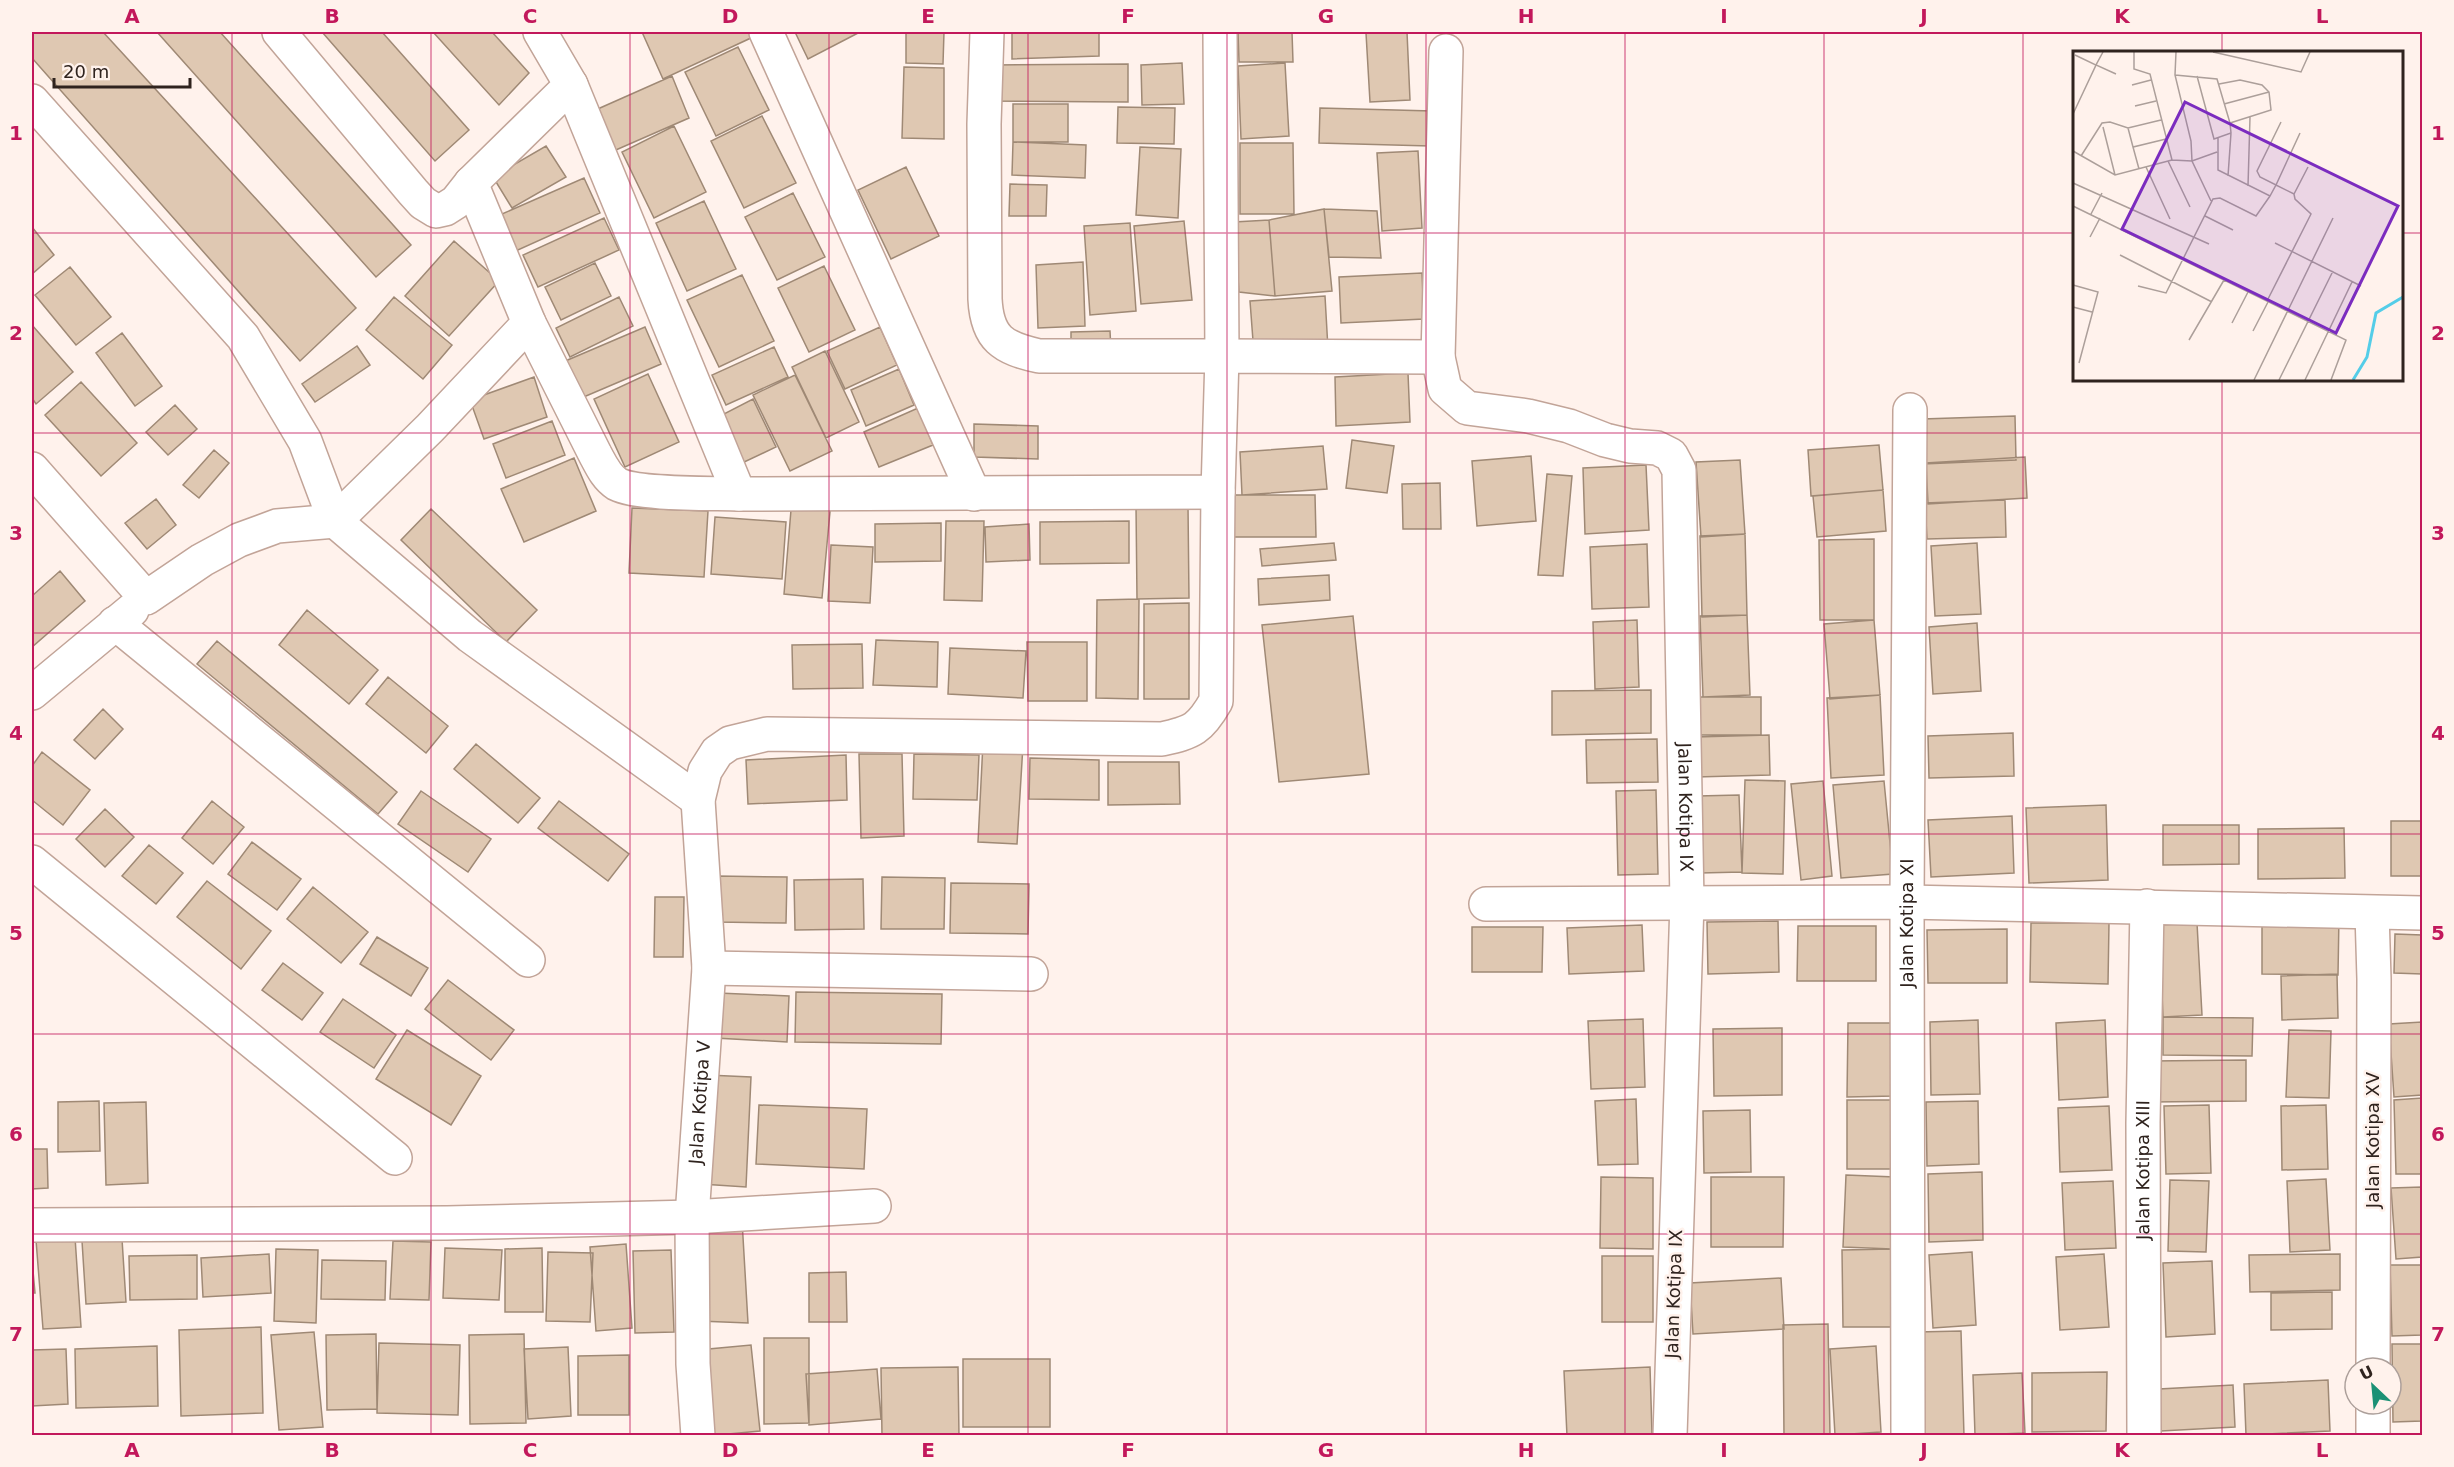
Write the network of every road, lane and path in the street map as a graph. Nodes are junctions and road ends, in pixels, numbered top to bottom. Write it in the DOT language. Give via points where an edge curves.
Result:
graph roads {
  1 [pos="279,32"];
  2 [pos="540,32"];
  3 [pos="766,32"];
  4 [pos="987,32"];
  5 [pos="1220,32"];
  6 [pos="1446,51"];
  7 [pos="571,85"];
  8 [pos="32,101"];
  9 [pos="471,183"];
  10 [pos="529,323"];
  11 [pos="1222,356"];
  12 [pos="1438,357"];
  13 [pos="1911,410"];
  14 [pos="32,469"];
  15 [pos="1218,492"];
  16 [pos="739,494"];
  17 [pos="974,494"];
  18 [pos="335,521"];
  19 [pos="146,598"];
  20 [pos="115,624"];
  21 [pos="32,693"];
  22 [pos="701,785"];
  23 [pos="32,862"];
  24 [pos="1686,902"];
  25 [pos="1907,902"];
  26 [pos="1486,904"];
  27 [pos="2147,906"];
  28 [pos="2372,913"];
  29 [pos="2422,913"];
  30 [pos="528,960"];
  31 [pos="709,968"];
  32 [pos="1031,974"];
  33 [pos="395,1158"];
  34 [pos="874,1206"];
  35 [pos="692,1217"];
  36 [pos="32,1225"];
  37 [pos="2373,1356"];
  38 [pos="2373,1416"];
  39 [pos="698,1436"];
  40 [pos="1670,1436"];
  41 [pos="1908,1436"];
  42 [pos="2144,1436"];
  43 [pos="2373,1436"];
  1 -- 9 [label="street" via="423,203 436,211 445,209"];
  2 -- 7 [label="street"];
  3 -- 17 [label="street"];
  4 -- 11 [label="street" via="986,315 993,335 1012,350 1039,356"];
  5 -- 11 [label="street"];
  6 -- 12 [label="street, Jalan Kotipa IX"];
  7 -- 9 [label="street"];
  7 -- 16 [label="street"];
  8 -- 18 [label="street" via="243,337 305,441"];
  9 -- 10 [label="street"];
  10 -- 16 [label="street" via="606,474 618,484 664,492"];
  10 -- 18 [label="street"];
  11 -- 12 [label="street"];
  11 -- 15 [label="street"];
  12 -- 24 [label="street, Jalan Kotipa IX" via="1445,388 1467,408 1528,416 1605,440 1657,448 1671,455 1679,470"];
  13 -- 25 [label="street, Jalan Kotipa XI"];
  14 -- 19 [label="street"];
  15 -- 17 [label="street"];
  15 -- 22 [label="street" via="1216,701 1204,722 1184,734 1162,740 766,734 730,743 717,752"];
  16 -- 17 [label="street"];
  18 -- 19 [label="street" via="278,526 239,540"];
  18 -- 22 [label="street" via="471,636"];
  19 -- 20 [label="street"];
  20 -- 21 [label="street"];
  20 -- 30 [label="street"];
  22 -- 31 [label="street, Jalan Kotipa V"];
  23 -- 33 [label="street"];
  24 -- 25 [label="street"];
  24 -- 26 [label="street"];
  24 -- 40 [label="street, Jalan Kotipa IX"];
  25 -- 27 [label="street"];
  25 -- 41 [label="street, Jalan Kotipa XI"];
  27 -- 28 [label="street"];
  27 -- 42 [label="street, Jalan Kotipa XIII"];
  28 -- 29 [label="street"];
  28 -- 37 [label="street, Jalan Kotipa XV"];
  31 -- 32 [label="street"];
  31 -- 35 [label="street, Jalan Kotipa V"];
  34 -- 35 [label="street"];
  35 -- 36 [label="street" via="447,1223"];
  35 -- 39 [label="street, Jalan Kotipa V" via="693,1364"];
  38 -- 43 [label="street"];
}
